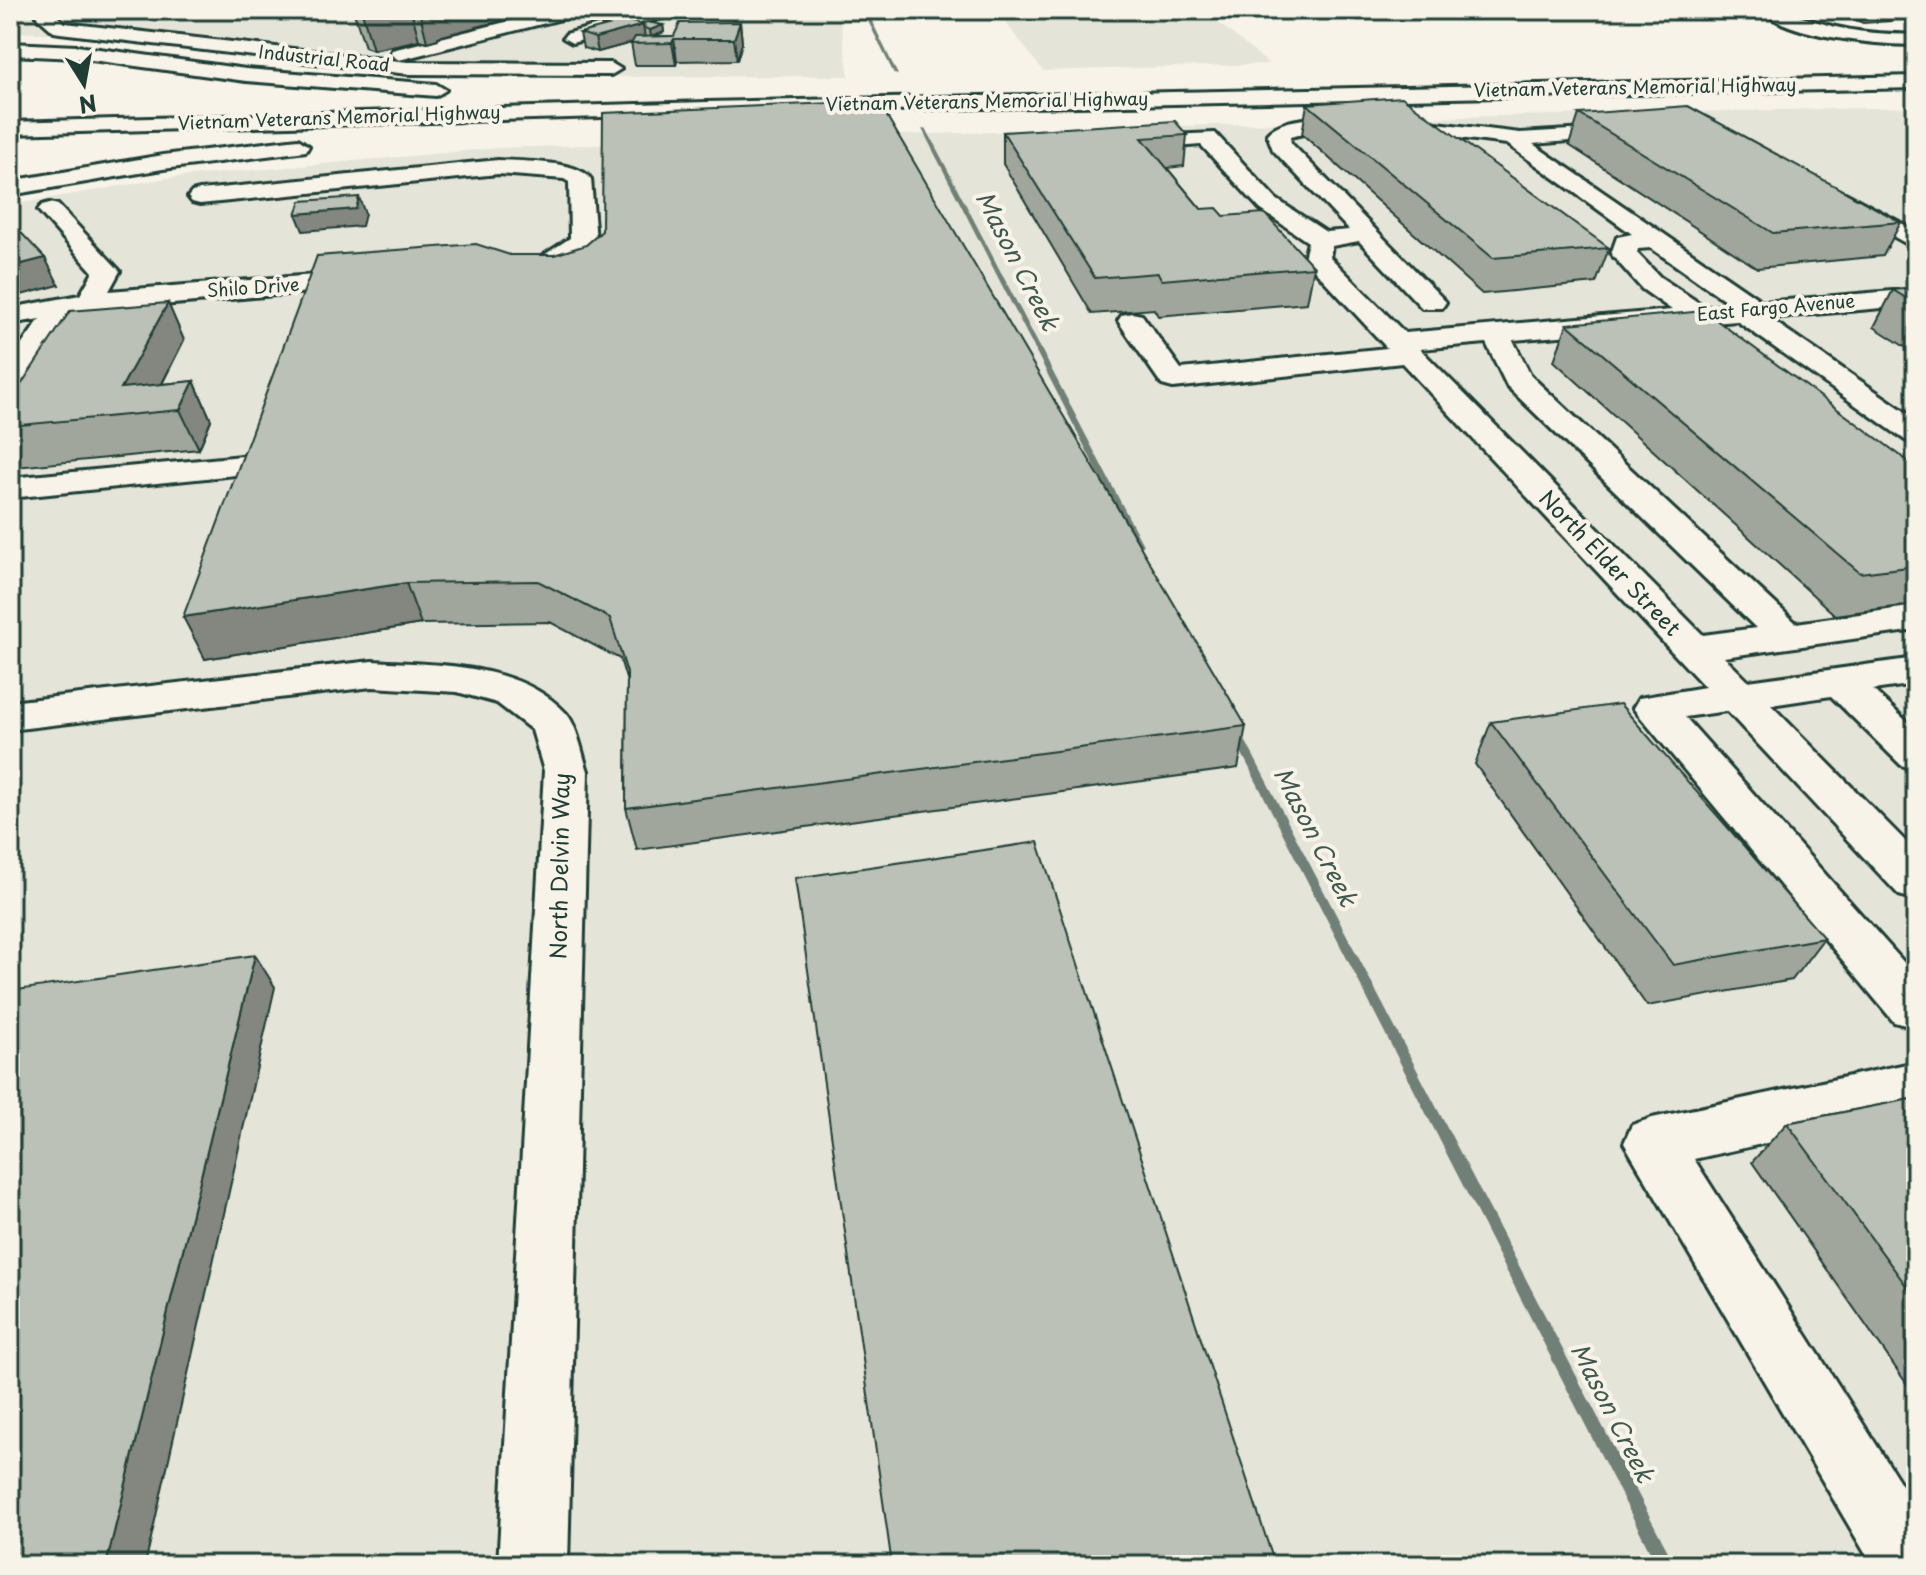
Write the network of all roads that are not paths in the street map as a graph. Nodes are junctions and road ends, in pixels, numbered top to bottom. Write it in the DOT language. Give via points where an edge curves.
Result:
graph roads {
  1 [pos="575,10"];
  2 [pos="670,10"];
  3 [pos="1770,10"];
  4 [pos="73,11"];
  5 [pos="1916,40"];
  6 [pos="381,48"];
  7 [pos="10,49"];
  8 [pos="280,54"];
  9 [pos="363,64"];
  10 [pos="611,69"];
  11 [pos="493,70"];
  12 [pos="1916,70"];
  13 [pos="1916,82"];
  14 [pos="959,89"];
  15 [pos="449,91"];
  16 [pos="591,91"];
  17 [pos="707,108"];
  18 [pos="10,110"];
  19 [pos="10,128"];
  20 [pos="1658,129"];
  21 [pos="384,139"];
  22 [pos="1520,139"];
  23 [pos="326,144"];
  24 [pos="1111,145"];
  25 [pos="10,188"];
  26 [pos="1825,189"];
  27 [pos="200,197"];
  28 [pos="50,210"];
  29 [pos="1369,236"];
  30 [pos="1321,240"];
  31 [pos="1657,240"];
  32 [pos="1916,241"];
  33 [pos="302,258"];
  34 [pos="484,270"];
  35 [pos="393,277"];
  36 [pos="277,286"];
  37 [pos="1916,297"];
  38 [pos="1432,302"];
  39 [pos="1749,310"];
  40 [pos="76,312"];
  41 [pos="276,314"];
  42 [pos="1698,315"];
  43 [pos="13,320"];
  44 [pos="1132,321"];
  45 [pos="1495,333"];
  46 [pos="1403,348"];
  47 [pos="10,383"];
  48 [pos="1549,409"];
  49 [pos="1469,417"];
  50 [pos="1916,433"];
  51 [pos="253,465"];
  52 [pos="10,488"];
  53 [pos="1641,498"];
  54 [pos="1557,507"];
  55 [pos="1916,618"];
  56 [pos="1786,635"];
  57 [pos="1693,649"];
  58 [pos="1916,671"];
  59 [pos="1839,681"];
  60 [pos="1739,697"];
  61 [pos="10,716"];
  62 [pos="1916,755"];
  63 [pos="1916,882"];
  64 [pos="1916,1007"];
  65 [pos="1916,1086"];
  66 [pos="533,1565"];
  67 [pos="1912,1565"];
  1 -- 6 [label="main road"];
  2 -- 11 [label="main road" via="543,47"];
  3 -- 5 [label="main road" via="1836,35"];
  4 -- 8 [label="main road, Industrial Road" via="35,14 60,28"];
  6 -- 8 [label="main road" via="324,40"];
  6 -- 9 [label="main road"];
  7 -- 15 [label="main road"];
  8 -- 9 [label="main road, Industrial Road"];
  9 -- 11 [label="main road, Industrial Road"];
  10 -- 11 [label="main road, Industrial Road"];
  12 -- 14 [label="main road, Vietnam Veterans Memorial Highway"];
  13 -- 17 [label="main road, Vietnam Veterans Memorial Highway"];
  14 -- 16 [label="main road"];
  14 -- 18 [label="main road, Vietnam Veterans Memorial Highway"];
  17 -- 19 [label="main road, Vietnam Veterans Memorial Highway"];
  17 -- 21 [label="main road" via="530,132"];
  20 -- 22 [label="main road"];
  22 -- 29 [label="main road" via="1424,124 1302,126 1278,134 1281,145"];
  22 -- 31 [label="main road" via="1518,144"];
  23 -- 25 [label="main road" via="163,162"];
  24 -- 30 [label="main road" via="1207,138 1268,204"];
  26 -- 32 [label="main road"];
  27 -- 34 [label="main road" via="498,167 569,173 580,179 583,241 544,266"];
  28 -- 40 [label="main road" via="107,271"];
  29 -- 30 [label="main road"];
  29 -- 38 [label="main road"];
  30 -- 46 [label="main road, North Elder Street" via="1317,258"];
  31 -- 39 [label="main road"];
  31 -- 42 [label="main road" via="1626,242 1624,254 1651,283"];
  33 -- 36 [label="main road" via="280,267"];
  35 -- 36 [label="main road, Shilo Drive" via="349,268"];
  36 -- 40 [label="main road, Shilo Drive"];
  36 -- 41 [label="main road"];
  37 -- 39 [label="main road, East Fargo Avenue"];
  39 -- 42 [label="main road, East Fargo Avenue"];
  39 -- 50 [label="main road"];
  40 -- 43 [label="main road, Shilo Drive"];
  40 -- 47 [label="main road" via="44,333"];
  42 -- 45 [label="main road, East Fargo Avenue"];
  44 -- 46 [label="main road, East Fargo Avenue" via="1173,379"];
  45 -- 46 [label="main road, East Fargo Avenue"];
  45 -- 48 [label="main road" via="1518,380"];
  46 -- 49 [label="main road, North Elder Street"];
  48 -- 49 [label="main road"];
  48 -- 53 [label="main road"];
  49 -- 54 [label="main road, North Elder Street"];
  51 -- 52 [label="main road"];
  53 -- 54 [label="main road"];
  53 -- 56 [label="main road"];
  54 -- 57 [label="main road, North Elder Street"];
  55 -- 56 [label="main road"];
  56 -- 57 [label="main road"];
  57 -- 60 [label="main road, North Elder Street"];
  58 -- 59 [label="main road"];
  59 -- 60 [label="main road"];
  59 -- 62 [label="main road"];
  60 -- 63 [label="main road, North Elder Street"];
  60 -- 64 [label="main road" via="1654,708"];
  61 -- 66 [label="main road, North Delvin Way" via="372,674 457,679 511,693 551,723 566,771"];
  65 -- 67 [label="main road" via="1652,1143"];
}
